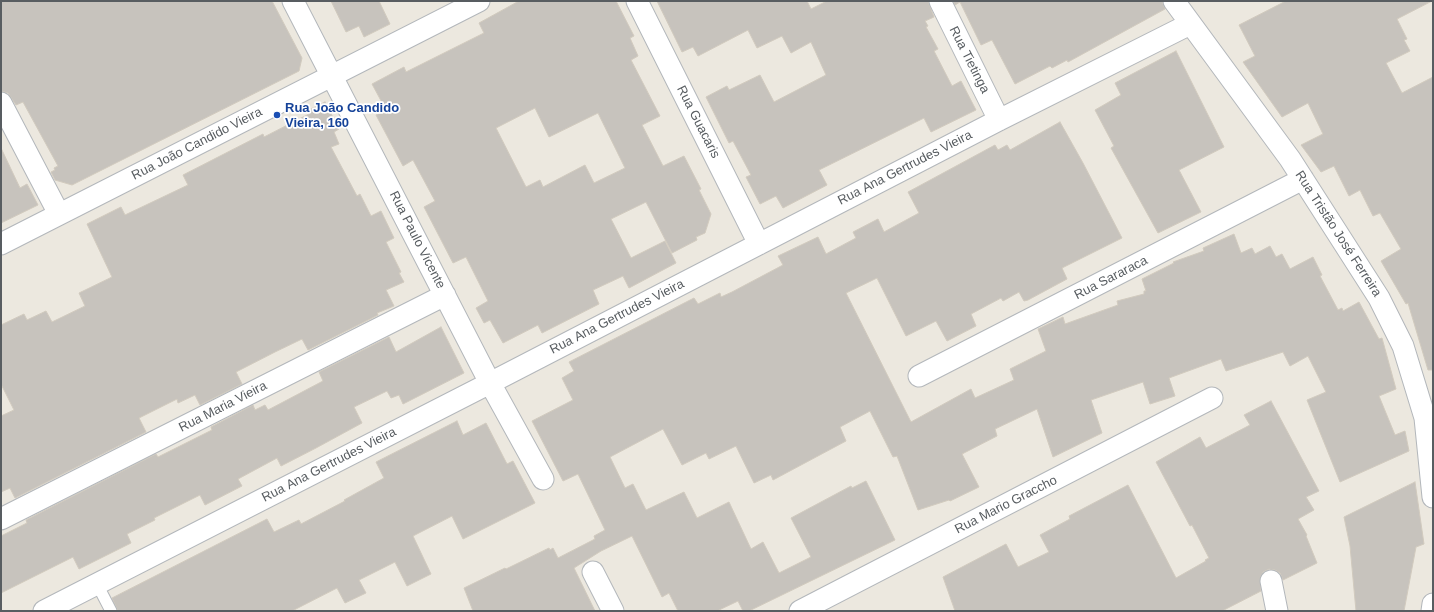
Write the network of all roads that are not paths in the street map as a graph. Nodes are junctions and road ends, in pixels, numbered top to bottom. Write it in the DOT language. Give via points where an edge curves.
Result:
graph roads {
  1 [pos="293,1"];
  2 [pos="479,1"];
  3 [pos="637,1"];
  4 [pos="940,1"];
  5 [pos="1174,1"];
  6 [pos="1190,24"];
  7 [pos="332,76"];
  8 [pos="1,103"];
  9 [pos="999,120"];
  10 [pos="1303,179"];
  11 [pos="59,214"];
  12 [pos="1,244"];
  13 [pos="759,244"];
  14 [pos="445,295"];
  15 [pos="919,376"];
  16 [pos="490,383"];
  17 [pos="1212,398"];
  18 [pos="543,479"];
  19 [pos="1433,497"];
  20 [pos="1,519"];
  21 [pos="593,572"];
  22 [pos="1271,581"];
  23 [pos="97,584"];
  24 [pos="1433,604"];
  25 [pos="44,611"];
  26 [pos="111,611"];
  27 [pos="613,611"];
  28 [pos="800,611"];
  29 [pos="1277,611"];
  30 [pos="1432,611"];
  1 -- 7 [label="street, Rua Paulo Vicente"];
  2 -- 7 [label="street, Rua João Candido Vieira"];
  3 -- 13 [label="street, Rua Guacaris"];
  4 -- 9 [label="street, Rua Tietinga"];
  5 -- 6 [label="street, Rua Tristão José Ferreira"];
  6 -- 9 [label="street, Rua Ana Gertrudes Vieira"];
  6 -- 10 [label="street, Rua Tristão José Ferreira"];
  7 -- 11 [label="street, Rua João Candido Vieira"];
  7 -- 14 [label="street, Rua Paulo Vicente"];
  8 -- 11 [label="street"];
  9 -- 13 [label="street, Rua Ana Gertrudes Vieira"];
  10 -- 15 [label="street, Rua Sararaca"];
  10 -- 19 [label="street, Rua Tristão José Ferreira" via="1379,298 1403,346 1425,418"];
  11 -- 12 [label="street, Rua João Candido Vieira"];
  13 -- 16 [label="street, Rua Ana Gertrudes Vieira"];
  14 -- 16 [label="street, Rua Paulo Vicente"];
  14 -- 20 [label="street, Rua Maria Vieira"];
  16 -- 18 [label="street, Rua Paulo Vicente"];
  16 -- 23 [label="street, Rua Ana Gertrudes Vieira"];
  17 -- 28 [label="street, Rua Mario Graccho"];
  21 -- 27 [label="street"];
  22 -- 29 [label="street"];
  23 -- 25 [label="street, Rua Ana Gertrudes Vieira"];
  23 -- 26 [label="lane"];
  24 -- 30 [label="street"];
}
